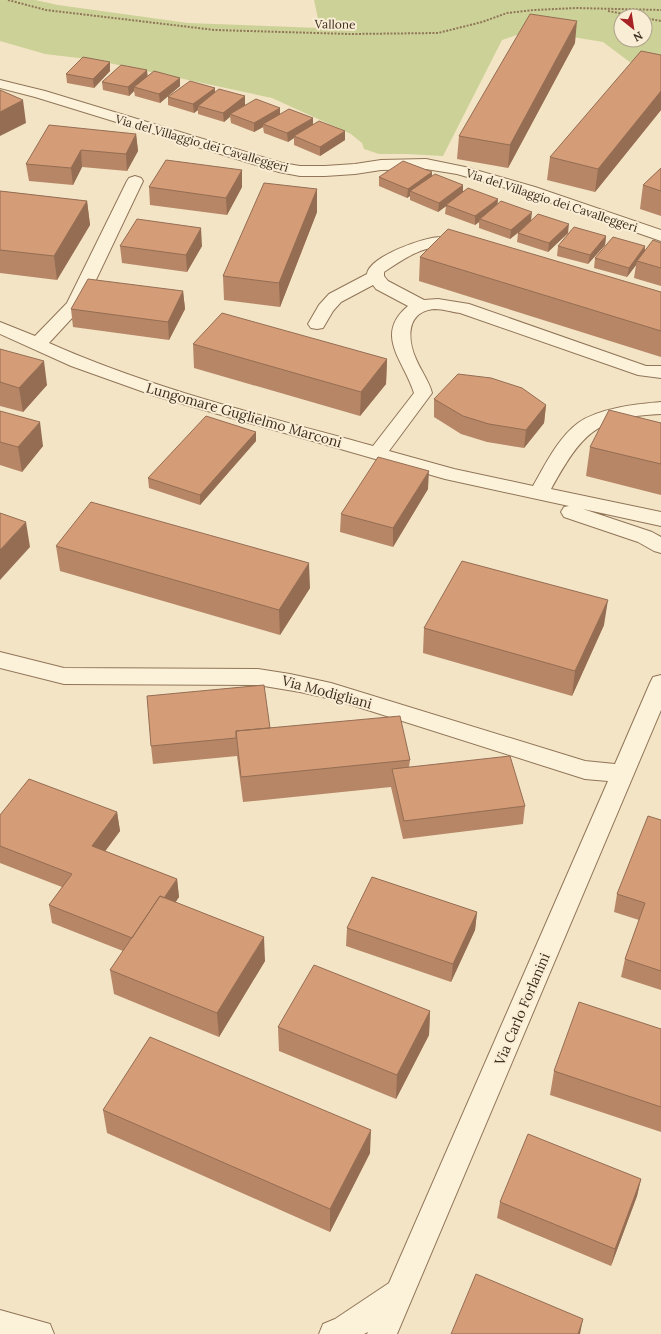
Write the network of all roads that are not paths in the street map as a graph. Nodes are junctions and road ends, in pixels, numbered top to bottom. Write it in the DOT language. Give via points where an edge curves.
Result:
graph roads {
  1 [pos="0,84"];
  2 [pos="136,181"];
  3 [pos="661,236"];
  4 [pos="478,249"];
  5 [pos="375,277"];
  6 [pos="423,307"];
  7 [pos="317,324"];
  8 [pos="0,327"];
  9 [pos="37,345"];
  10 [pos="661,372"];
  11 [pos="661,408"];
  12 [pos="377,454"];
  13 [pos="494,485"];
  14 [pos="539,493"];
  15 [pos="661,519"];
  16 [pos="661,546"];
  17 [pos="0,660"];
  18 [pos="661,682"];
  19 [pos="623,774"];
  20 [pos="400,1293"];
  21 [pos="0,1324"];
  22 [pos="39,1334"];
  23 [pos="334,1334"];
  24 [pos="382,1334"];
  1 -- 3 [label="street, Via del Villaggio dei Cavalleggeri" via="279,167 300,171 408,163 459,170 529,190"];
  2 -- 9 [label="street" via="75,305"];
  4 -- 5 [label="street" via="440,240 423,244 402,253 376,270"];
  5 -- 6 [label="street" via="382,285"];
  5 -- 7 [label="street" via="335,298"];
  6 -- 10 [label="street" via="435,304 463,308 644,371"];
  6 -- 12 [label="street" via="408,314 400,333 407,360 422,393"];
  8 -- 9 [label="street, Lungomare Guglielmo Marconi"];
  9 -- 12 [label="street, Lungomare Guglielmo Marconi" via="162,392"];
  11 -- 14 [label="street" via="635,409 610,415 585,427 555,465"];
  12 -- 13 [label="street, Lungomare Guglielmo Marconi"];
  13 -- 14 [label="street, Lungomare Guglielmo Marconi"];
  13 -- 16 [label="street, Lungomare Guglielmo Marconi" via="645,537"];
  14 -- 15 [label="street, Lungomare Guglielmo Marconi"];
  17 -- 19 [label="street, Via Modigliani" via="64,676 258,678 288,681 342,694 585,770"];
  18 -- 19 [label="street, Via Carlo Forlanini"];
  19 -- 20 [label="street, Via Carlo Forlanini"];
  20 -- 23 [label="street" via="346,1329"];
  20 -- 24 [label="street, Via Carlo Forlanini"];
  21 -- 22 [label="street"];
}
